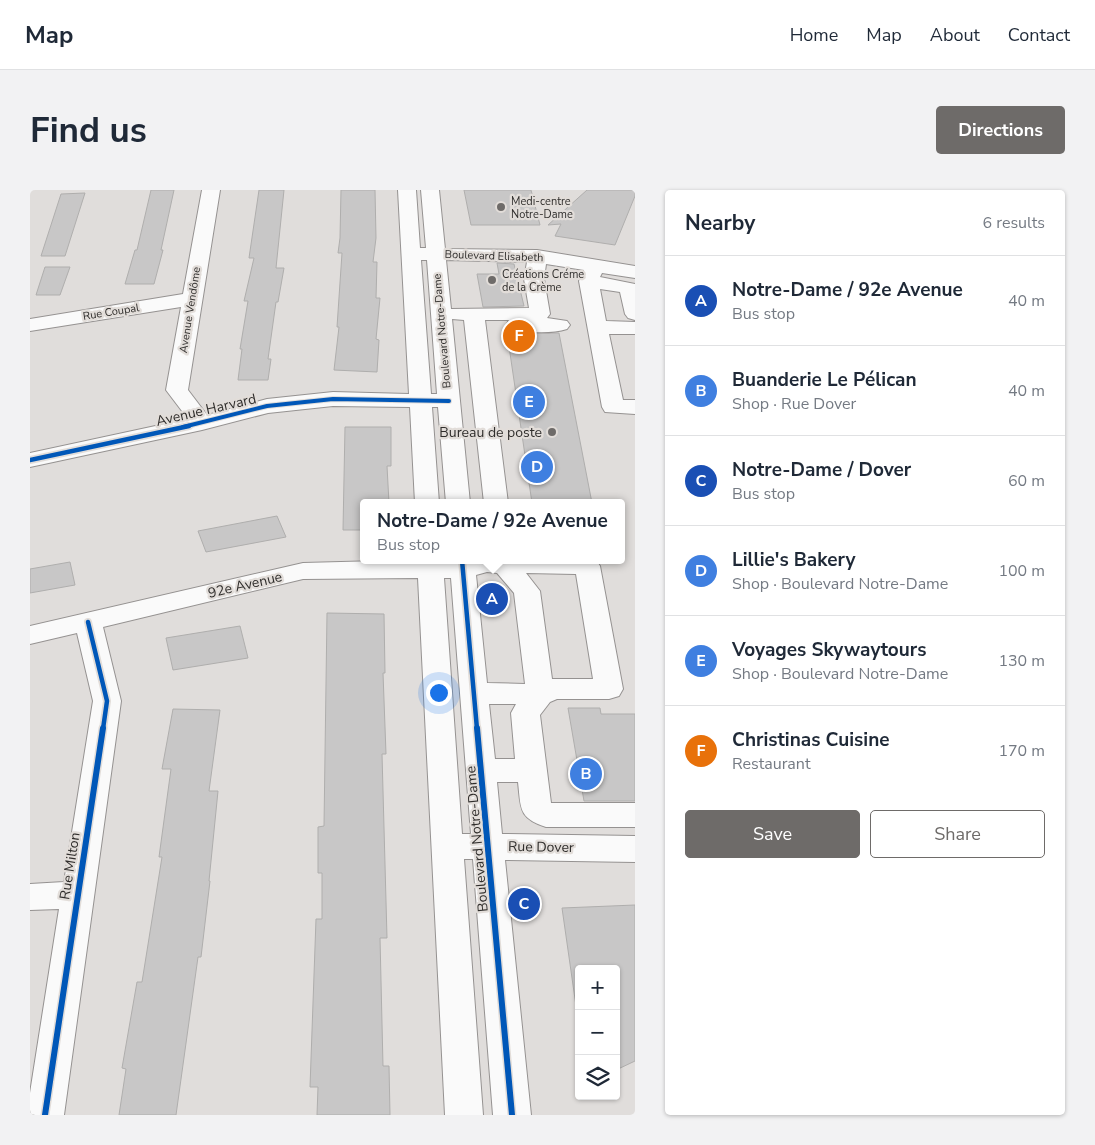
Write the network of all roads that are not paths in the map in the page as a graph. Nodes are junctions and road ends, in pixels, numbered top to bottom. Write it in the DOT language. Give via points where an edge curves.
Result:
graph roads {
  1 [pos="211,190"];
  2 [pos="407,190"];
  3 [pos="430,190"];
  4 [pos="468,239"];
  5 [pos="507,247"];
  6 [pos="535,248"];
  7 [pos="412,254"];
  8 [pos="435,254"];
  9 [pos="635,272"];
  10 [pos="592,273"];
  11 [pos="191,298"];
  12 [pos="635,314"];
  13 [pos="475,319"];
  14 [pos="442,320"];
  15 [pos="30,325"];
  16 [pos="560,325"];
  17 [pos="597,327"];
  18 [pos="635,328"];
  19 [pos="421,400"];
  20 [pos="448,401"];
  21 [pos="635,407"];
  22 [pos="202,424"];
  23 [pos="30,460"];
  24 [pos="454,465"];
  25 [pos="492,466"];
  26 [pos="427,499"];
  27 [pos="458,499"];
  28 [pos="496,499"];
  29 [pos="487,564"];
  30 [pos="505,564"];
  31 [pos="545,564"];
  32 [pos="431,565"];
  33 [pos="463,565"];
  34 [pos="88,622"];
  35 [pos="30,635"];
  36 [pos="475,694"];
  37 [pos="540,695"];
  38 [pos="482,770"];
  39 [pos="531,771"];
  40 [pos="635,815"];
  41 [pos="447,846"];
  42 [pos="488,846"];
  43 [pos="635,849"];
  44 [pos="77,895"];
  45 [pos="30,896"];
  46 [pos="45,1115"];
  47 [pos="464,1115"];
  48 [pos="512,1115"];
  1 -- 11 [label="street, Avenue Vendôme"];
  2 -- 7 [label="street, Boulevard Notre-Dame"];
  3 -- 8 [label="street, Boulevard Notre-Dame"];
  4 -- 5 [label="street"];
  5 -- 6 [label="street, Boulevard Elisabeth"];
  5 -- 8 [label="street, Boulevard Elisabeth"];
  6 -- 10 [label="street, Boulevard Elisabeth"];
  6 -- 13 [label="street" via="534,279 540,314"];
  7 -- 8 [label="street, Boulevard Elisabeth"];
  7 -- 19 [label="street, Boulevard Notre-Dame"];
  8 -- 14 [label="street, Boulevard Notre-Dame"];
  9 -- 10 [label="street, Boulevard Elisabeth"];
  10 -- 12 [label="street" via="629,288"];
  10 -- 17 [label="street"];
  11 -- 15 [label="street, Rue Coupal"];
  11 -- 22 [label="street, Avenue Vendôme" via="177,390"];
  13 -- 14 [label="street" via="462,327"];
  13 -- 16 [label="street"];
  13 -- 25 [label="street"];
  14 -- 20 [label="street, Boulevard Notre-Dame"];
  17 -- 18 [label="street"];
  17 -- 21 [label="street" via="613,407"];
  19 -- 20 [label="street, Avenue Harvard"];
  19 -- 22 [label="street, Avenue Harvard" via="333,399 267,406"];
  19 -- 26 [label="street, Boulevard Notre-Dame"];
  20 -- 24 [label="street, Boulevard Notre-Dame"];
  22 -- 23 [label="street, Avenue Harvard"];
  24 -- 25 [label="street"];
  24 -- 27 [label="street, Boulevard Notre-Dame"];
  25 -- 28 [label="street"];
  29 -- 33 [label="street, 92e Avenue"];
  30 -- 37 [label="street" via="527,591"];
  31 -- 37 [label="street, 92e Avenue" via="587,566 609,689 554,689"];
  32 -- 33 [label="street, 92e Avenue"];
  32 -- 34 [label="street, 92e Avenue" via="303,571"];
  32 -- 41 [label="street, Boulevard Notre-Dame"];
  33 -- 36 [label="street, Boulevard Notre-Dame"];
  34 -- 35 [label="street, 92e Avenue"];
  34 -- 44 [label="street, Rue Milton" via="107,700"];
  36 -- 37 [label="street"];
  36 -- 38 [label="street, Boulevard Notre-Dame"];
  37 -- 39 [label="street" via="525,713"];
  38 -- 39 [label="street"];
  38 -- 42 [label="street, Boulevard Notre-Dame"];
  39 -- 40 [label="street" via="535,805 541,814"];
  41 -- 42 [label="street, Rue Dover"];
  41 -- 47 [label="street, Boulevard Notre-Dame"];
  42 -- 43 [label="street, Rue Dover"];
  42 -- 48 [label="street, Boulevard Notre-Dame"];
  44 -- 45 [label="street"];
  44 -- 46 [label="street, Rue Milton"];
}
